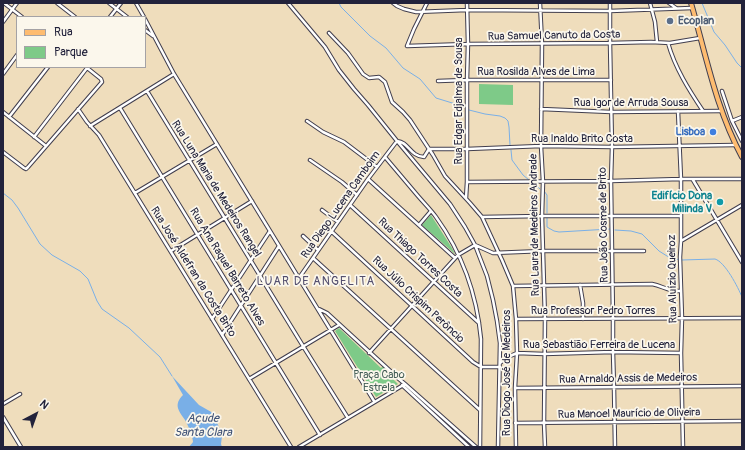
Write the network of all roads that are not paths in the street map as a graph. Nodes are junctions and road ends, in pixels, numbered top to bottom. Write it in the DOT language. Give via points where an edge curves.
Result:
graph roads {
  1 [pos="4,3"];
  2 [pos="17,3"];
  3 [pos="57,3"];
  4 [pos="109,3"];
  5 [pos="121,3"];
  6 [pos="136,3"];
  7 [pos="288,3"];
  8 [pos="393,3"];
  9 [pos="428,3"];
  10 [pos="467,3"];
  11 [pos="540,3"];
  12 [pos="610,3"];
  13 [pos="650,3"];
  14 [pos="669,3"];
  15 [pos="692,5"];
  16 [pos="676,8"];
  17 [pos="12,9"];
  18 [pos="116,9"];
  19 [pos="652,9"];
  20 [pos="467,10"];
  21 [pos="610,10"];
  22 [pos="540,11"];
  23 [pos="422,12"];
  24 [pos="21,16"];
  25 [pos="74,16"];
  26 [pos="111,16"];
  27 [pos="126,16"];
  28 [pos="143,16"];
  29 [pos="146,21"];
  30 [pos="3,22"];
  31 [pos="146,31"];
  32 [pos="329,33"];
  33 [pos="155,37"];
  34 [pos="700,38"];
  35 [pos="657,42"];
  36 [pos="610,43"];
  37 [pos="668,43"];
  38 [pos="468,44"];
  39 [pos="542,44"];
  40 [pos="16,57"];
  41 [pos="47,68"];
  42 [pos="86,68"];
  43 [pos="88,68"];
  44 [pos="3,74"];
  45 [pos="174,74"];
  46 [pos="467,80"];
  47 [pos="542,80"];
  48 [pos="610,80"];
  49 [pos="438,81"];
  50 [pos="147,91"];
  51 [pos="722,91"];
  52 [pos="120,108"];
  53 [pos="78,109"];
  54 [pos="541,110"];
  55 [pos="678,111"];
  56 [pos="704,111"];
  57 [pos="721,111"];
  58 [pos="3,112"];
  59 [pos="611,112"];
  60 [pos="10,117"];
  61 [pos="742,117"];
  62 [pos="732,120"];
  63 [pos="307,121"];
  64 [pos="90,126"];
  65 [pos="34,137"];
  66 [pos="396,141"];
  67 [pos="742,141"];
  68 [pos="217,144"];
  69 [pos="680,145"];
  70 [pos="736,145"];
  71 [pos="46,146"];
  72 [pos="541,146"];
  73 [pos="612,147"];
  74 [pos="429,149"];
  75 [pos="467,149"];
  76 [pos="3,152"];
  77 [pos="385,157"];
  78 [pos="742,157"];
  79 [pos="310,160"];
  80 [pos="189,161"];
  81 [pos="377,167"];
  82 [pos="162,177"];
  83 [pos="368,179"];
  84 [pos="681,179"];
  85 [pos="742,179"];
  86 [pos="693,180"];
  87 [pos="611,181"];
  88 [pos="467,182"];
  89 [pos="543,182"];
  90 [pos="135,194"];
  91 [pos="357,195"];
  92 [pos="465,198"];
  93 [pos="252,201"];
  94 [pos="350,205"];
  95 [pos="742,205"];
  96 [pos="322,210"];
  97 [pos="431,211"];
  98 [pos="542,216"];
  99 [pos="612,216"];
  100 [pos="680,216"];
  101 [pos="482,217"];
  102 [pos="224,219"];
  103 [pos="717,219"];
  104 [pos="338,222"];
  105 [pos="419,224"];
  106 [pos="270,231"];
  107 [pos="331,232"];
  108 [pos="198,235"];
  109 [pos="303,236"];
  110 [pos="681,241"];
  111 [pos="475,245"];
  112 [pos="279,246"];
  113 [pos="318,250"];
  114 [pos="612,250"];
  115 [pos="171,251"];
  116 [pos="543,251"];
  117 [pos="644,251"];
  118 [pos="498,252"];
  119 [pos="458,255"];
  120 [pos="313,258"];
  121 [pos="455,258"];
  122 [pos="251,261"];
  123 [pos="742,262"];
  124 [pos="260,276"];
  125 [pos="299,278"];
  126 [pos="434,282"];
  127 [pos="612,284"];
  128 [pos="580,285"];
  129 [pos="513,286"];
  130 [pos="544,286"];
  131 [pos="231,290"];
  132 [pos="681,291"];
  133 [pos="241,305"];
  134 [pos="412,306"];
  135 [pos="318,309"];
  136 [pos="682,318"];
  137 [pos="742,318"];
  138 [pos="212,319"];
  139 [pos="583,319"];
  140 [pos="613,319"];
  141 [pos="516,320"];
  142 [pos="544,320"];
  143 [pos="480,324"];
  144 [pos="339,325"];
  145 [pos="391,329"];
  146 [pos="330,330"];
  147 [pos="222,335"];
  148 [pos="303,346"];
  149 [pos="613,352"];
  150 [pos="369,353"];
  151 [pos="517,353"];
  152 [pos="681,353"];
  153 [pos="544,354"];
  154 [pos="276,363"];
  155 [pos="500,363"];
  156 [pos="481,367"];
  157 [pos="500,367"];
  158 [pos="249,379"];
  159 [pos="404,384"];
  160 [pos="742,386"];
  161 [pos="682,387"];
  162 [pos="515,388"];
  163 [pos="545,388"];
  164 [pos="614,388"];
  165 [pos="20,394"];
  166 [pos="374,401"];
  167 [pos="3,404"];
  168 [pos="480,410"];
  169 [pos="3,417"];
  170 [pos="348,418"];
  171 [pos="682,421"];
  172 [pos="742,421"];
  173 [pos="544,422"];
  174 [pos="615,422"];
  175 [pos="515,423"];
  176 [pos="320,435"];
  177 [pos="21,447"];
  178 [pos="290,447"];
  179 [pos="300,447"];
  180 [pos="470,447"];
  181 [pos="476,447"];
  182 [pos="480,447"];
  183 [pos="498,447"];
  184 [pos="516,447"];
  185 [pos="546,447"];
  186 [pos="615,447"];
  187 [pos="683,447"];
  1 -- 17 [label="street"];
  2 -- 17 [label="street"];
  3 -- 25 [label="street"];
  4 -- 18 [label="street"];
  5 -- 18 [label="street"];
  6 -- 28 [label="street"];
  7 -- 66 [label="street" via="322,43 345,78"];
  8 -- 23 [label="street" via="404,9"];
  9 -- 23 [label="street"];
  10 -- 20 [label="street, Rua Edgar Edjalma de Sousa"];
  11 -- 22 [label="street, Rua Laura de Medeiros Andrade"];
  12 -- 21 [label="street, Rua João Cosme de Brito"];
  13 -- 19 [label="street"];
  14 -- 16 [label="street"];
  15 -- 16 [label="street"];
  15 -- 34 [label="main road"];
  16 -- 19 [label="street"];
  17 -- 24 [label="street"];
  17 -- 30 [label="street"];
  18 -- 26 [label="street"];
  18 -- 27 [label="street"];
  19 -- 21 [label="street"];
  19 -- 35 [label="street"];
  20 -- 22 [label="street"];
  20 -- 23 [label="street"];
  20 -- 38 [label="street, Rua Edgar Edjalma de Sousa"];
  21 -- 22 [label="street"];
  21 -- 36 [label="street, Rua João Cosme de Brito"];
  22 -- 39 [label="street, Rua Laura de Medeiros Andrade"];
  23 -- 38 [label="street, Rua Samuel Canuto da Costa" via="407,46"];
  29 -- 33 [label="street"];
  31 -- 33 [label="street"];
  32 -- 74 [label="street, Rua Diogo José de Medeiros" via="363,74 369,78 383,80 392,102 407,116"];
  33 -- 45 [label="street"];
  34 -- 37 [label="street, Rua Samuel Canuto da Costa"];
  34 -- 57 [label="main road"];
  35 -- 36 [label="street, Rua Samuel Canuto da Costa"];
  35 -- 37 [label="street, Rua Samuel Canuto da Costa"];
  36 -- 39 [label="street, Rua Samuel Canuto da Costa"];
  36 -- 48 [label="street, Rua João Cosme de Brito"];
  37 -- 56 [label="street" via="688,88"];
  38 -- 39 [label="street, Rua Samuel Canuto da Costa"];
  38 -- 46 [label="street, Rua Edgar Edjalma de Sousa"];
  39 -- 47 [label="street, Rua Laura de Medeiros Andrade"];
  40 -- 44 [label="street"];
  41 -- 60 [label="street"];
  42 -- 65 [label="street"];
  43 -- 53 [label="street" via="102,82"];
  45 -- 50 [label="street"];
  45 -- 68 [label="street"];
  46 -- 47 [label="street, Rua Rosilda Alves de Lima"];
  46 -- 49 [label="street, Rua Rosilda Alves de Lima"];
  46 -- 75 [label="street, Rua Edgar Edjalma de Sousa"];
  47 -- 48 [label="street, Rua Rosilda Alves de Lima"];
  47 -- 54 [label="street, Rua Laura de Medeiros Andrade"];
  48 -- 59 [label="street, Rua João Cosme de Brito"];
  50 -- 52 [label="street"];
  50 -- 80 [label="street, Rua Luna Maria de Medeiros Rangel"];
  51 -- 62 [label="street"];
  52 -- 64 [label="street"];
  52 -- 82 [label="street, Rua Ana Raquel Barreto Alves"];
  53 -- 64 [label="street, Rua José Aldefran da Costa Brito"];
  53 -- 71 [label="street"];
  54 -- 59 [label="street, Rua Igor de Arruda Sousa"];
  54 -- 72 [label="street, Rua Laura de Medeiros Andrade"];
  55 -- 56 [label="street, Rua Igor de Arruda Sousa"];
  55 -- 59 [label="street, Rua Igor de Arruda Sousa"];
  55 -- 69 [label="street, Rua Aluízio Queiroz"];
  56 -- 57 [label="street, Rua Igor de Arruda Sousa"];
  57 -- 70 [label="main road"];
  58 -- 60 [label="street"];
  59 -- 73 [label="street, Rua João Cosme de Brito"];
  60 -- 65 [label="street"];
  61 -- 62 [label="street"];
  62 -- 67 [label="street"];
  63 -- 81 [label="street" via="322,132 344,142"];
  64 -- 90 [label="street, Rua José Aldefran da Costa Brito" via="99,135"];
  65 -- 71 [label="street"];
  66 -- 74 [label="street, Rua Inaldo Brito Costa" via="405,143 417,156 424,157"];
  66 -- 77 [label="street, Rua Diego Lucena Camboim"];
  66 -- 111 [label="street" via="454,210"];
  68 -- 80 [label="street"];
  68 -- 93 [label="street"];
  69 -- 70 [label="street, Rua Inaldo Brito Costa"];
  69 -- 73 [label="street, Rua Inaldo Brito Costa"];
  69 -- 84 [label="street, Rua Aluízio Queiroz"];
  70 -- 78 [label="main road"];
  71 -- 76 [label="street" via="26,168"];
  72 -- 73 [label="street, Rua Inaldo Brito Costa"];
  72 -- 75 [label="street, Rua Inaldo Brito Costa"];
  72 -- 89 [label="street, Rua Laura de Medeiros Andrade"];
  73 -- 87 [label="street, Rua João Cosme de Brito"];
  74 -- 75 [label="street, Rua Inaldo Brito Costa"];
  74 -- 92 [label="street, Rua Diogo José de Medeiros" via="445,176"];
  75 -- 88 [label="street, Rua Edgar Edjalma de Sousa"];
  77 -- 81 [label="street, Rua Diego Lucena Camboim"];
  77 -- 97 [label="street"];
  79 -- 91 [label="street"];
  80 -- 82 [label="street"];
  80 -- 102 [label="street, Rua Luna Maria de Medeiros Rangel"];
  81 -- 83 [label="street, Rua Diego Lucena Camboim"];
  82 -- 90 [label="street"];
  82 -- 108 [label="street, Rua Ana Raquel Barreto Alves"];
  83 -- 91 [label="street, Rua Diego Lucena Camboim"];
  83 -- 105 [label="street"];
  84 -- 86 [label="street"];
  84 -- 87 [label="street"];
  84 -- 100 [label="street, Rua Aluízio Queiroz"];
  85 -- 86 [label="street"];
  86 -- 103 [label="street"];
  87 -- 89 [label="street"];
  87 -- 99 [label="street, Rua João Cosme de Brito"];
  88 -- 89 [label="street"];
  88 -- 92 [label="street, Rua Edgar Edjalma de Sousa"];
  89 -- 98 [label="street, Rua Laura de Medeiros Andrade"];
  90 -- 115 [label="street, Rua José Aldefran da Costa Brito"];
  91 -- 94 [label="street, Rua Diego Lucena Camboim"];
  92 -- 101 [label="street, Rua Diogo José de Medeiros"];
  93 -- 102 [label="street"];
  93 -- 106 [label="street"];
  94 -- 104 [label="street, Rua Diego Lucena Camboim"];
  94 -- 126 [label="street, Rua Thiago Torres Costa"];
  95 -- 103 [label="street"];
  96 -- 104 [label="street"];
  97 -- 105 [label="street"];
  97 -- 119 [label="street"];
  98 -- 99 [label="street"];
  98 -- 101 [label="street"];
  98 -- 116 [label="street, Rua Laura de Medeiros Andrade"];
  99 -- 100 [label="street"];
  99 -- 114 [label="street, Rua João Cosme de Brito"];
  100 -- 110 [label="street, Rua Aluízio Queiroz"];
  101 -- 118 [label="street, Rua Diogo José de Medeiros"];
  102 -- 108 [label="street"];
  102 -- 122 [label="street, Rua Luna Maria de Medeiros Rangel"];
  103 -- 110 [label="street"];
  103 -- 123 [label="street"];
  104 -- 107 [label="street, Rua Diego Lucena Camboim"];
  105 -- 121 [label="street"];
  106 -- 112 [label="street"];
  106 -- 122 [label="street"];
  107 -- 113 [label="street, Rua Diego Lucena Camboim"];
  107 -- 134 [label="street, Rua Júlio Crispim Perôncio"];
  108 -- 115 [label="street"];
  108 -- 131 [label="street, Rua Ana Raquel Barreto Alves"];
  109 -- 113 [label="street"];
  110 -- 132 [label="street, Rua Aluízio Queiroz"];
  111 -- 118 [label="street" via="493,253"];
  111 -- 119 [label="street"];
  111 -- 155 [label="street" via="493,300 500,343"];
  112 -- 124 [label="street"];
  112 -- 125 [label="street"];
  113 -- 120 [label="street, Rua Diego Lucena Camboim"];
  114 -- 116 [label="street"];
  114 -- 117 [label="street"];
  114 -- 127 [label="street, Rua João Cosme de Brito"];
  115 -- 138 [label="street, Rua José Aldefran da Costa Brito"];
  116 -- 118 [label="street"];
  116 -- 130 [label="street, Rua Laura de Medeiros Andrade"];
  118 -- 129 [label="street, Rua Diogo José de Medeiros"];
  119 -- 121 [label="street"];
  119 -- 143 [label="street" via="465,270"];
  120 -- 125 [label="street, Rua Diego Lucena Camboim"];
  120 -- 145 [label="street"];
  121 -- 126 [label="street"];
  122 -- 124 [label="street, Rua Luna Maria de Medeiros Rangel"];
  122 -- 131 [label="street"];
  124 -- 133 [label="street"];
  124 -- 148 [label="street, Rua Luna Maria de Medeiros Rangel"];
  125 -- 135 [label="street"];
  126 -- 134 [label="street"];
  126 -- 143 [label="street, Rua Thiago Torres Costa"];
  127 -- 128 [label="street"];
  127 -- 132 [label="street" via="652,284 675,292"];
  127 -- 140 [label="street, Rua João Cosme de Brito"];
  128 -- 130 [label="street"];
  128 -- 139 [label="street"];
  129 -- 130 [label="street"];
  129 -- 141 [label="street, Rua Diogo José de Medeiros"];
  130 -- 142 [label="street, Rua Laura de Medeiros Andrade"];
  131 -- 133 [label="street, Rua Ana Raquel Barreto Alves"];
  131 -- 138 [label="street"];
  132 -- 136 [label="street, Rua Aluízio Queiroz"];
  133 -- 147 [label="street"];
  133 -- 154 [label="street, Rua Ana Raquel Barreto Alves"];
  134 -- 145 [label="street"];
  134 -- 156 [label="street, Rua Júlio Crispim Perôncio"];
  135 -- 144 [label="street" via="327,313"];
  135 -- 146 [label="street"];
  136 -- 137 [label="street, Rua Professor Pedro Torres"];
  136 -- 140 [label="street, Rua Professor Pedro Torres"];
  136 -- 152 [label="street, Rua Aluízio Queiroz"];
  138 -- 147 [label="street, Rua José Aldefran da Costa Brito"];
  139 -- 140 [label="street, Rua Professor Pedro Torres"];
  139 -- 142 [label="street, Rua Professor Pedro Torres"];
  140 -- 149 [label="street, Rua João Cosme de Brito"];
  141 -- 142 [label="street, Rua Professor Pedro Torres"];
  141 -- 151 [label="street, Rua Diogo José de Medeiros"];
  142 -- 153 [label="street, Rua Laura de Medeiros Andrade"];
  143 -- 156 [label="street"];
  144 -- 146 [label="street"];
  144 -- 150 [label="street"];
  145 -- 150 [label="street"];
  145 -- 168 [label="street"];
  146 -- 148 [label="street"];
  146 -- 166 [label="street"];
  147 -- 158 [label="street, Rua José Aldefran da Costa Brito"];
  148 -- 154 [label="street"];
  148 -- 170 [label="street, Rua Luna Maria de Medeiros Rangel"];
  149 -- 152 [label="street, Rua Sebastião Ferreira de Lucena"];
  149 -- 153 [label="street, Rua Sebastião Ferreira de Lucena"];
  149 -- 164 [label="street, Rua João Cosme de Brito"];
  150 -- 159 [label="street"];
  151 -- 153 [label="street, Rua Sebastião Ferreira de Lucena"];
  151 -- 155 [label="street"];
  151 -- 162 [label="street, Rua Diogo José de Medeiros"];
  152 -- 161 [label="street, Rua Aluízio Queiroz"];
  153 -- 163 [label="street, Rua Laura de Medeiros Andrade"];
  154 -- 158 [label="street"];
  154 -- 176 [label="street, Rua Ana Raquel Barreto Alves"];
  155 -- 157 [label="street"];
  156 -- 157 [label="street"];
  156 -- 168 [label="street"];
  157 -- 183 [label="street"];
  158 -- 178 [label="street, Rua José Aldefran da Costa Brito"];
  159 -- 166 [label="street"];
  159 -- 180 [label="street"];
  159 -- 181 [label="street"];
  160 -- 161 [label="street, Rua Arnaldo Assis de Medeiros"];
  161 -- 164 [label="street, Rua Arnaldo Assis de Medeiros"];
  161 -- 171 [label="street, Rua Aluízio Queiroz"];
  162 -- 163 [label="street, Rua Arnaldo Assis de Medeiros"];
  162 -- 175 [label="street, Rua Diogo José de Medeiros"];
  163 -- 164 [label="street, Rua Arnaldo Assis de Medeiros"];
  163 -- 173 [label="street, Rua Laura de Medeiros Andrade"];
  164 -- 174 [label="street, Rua João Cosme de Brito"];
  165 -- 167 [label="street"];
  166 -- 170 [label="street"];
  168 -- 182 [label="street"];
  169 -- 177 [label="street"];
  170 -- 176 [label="street"];
  171 -- 172 [label="street, Rua Manoel Maurício de Oliveira"];
  171 -- 174 [label="street, Rua Manoel Maurício de Oliveira"];
  171 -- 187 [label="street, Rua Aluízio Queiroz"];
  173 -- 174 [label="street, Rua Manoel Maurício de Oliveira"];
  173 -- 175 [label="street, Rua Manoel Maurício de Oliveira"];
  173 -- 185 [label="street, Rua Laura de Medeiros Andrade"];
  174 -- 186 [label="street, Rua João Cosme de Brito"];
  175 -- 184 [label="street, Rua Diogo José de Medeiros"];
  176 -- 179 [label="street"];
}
